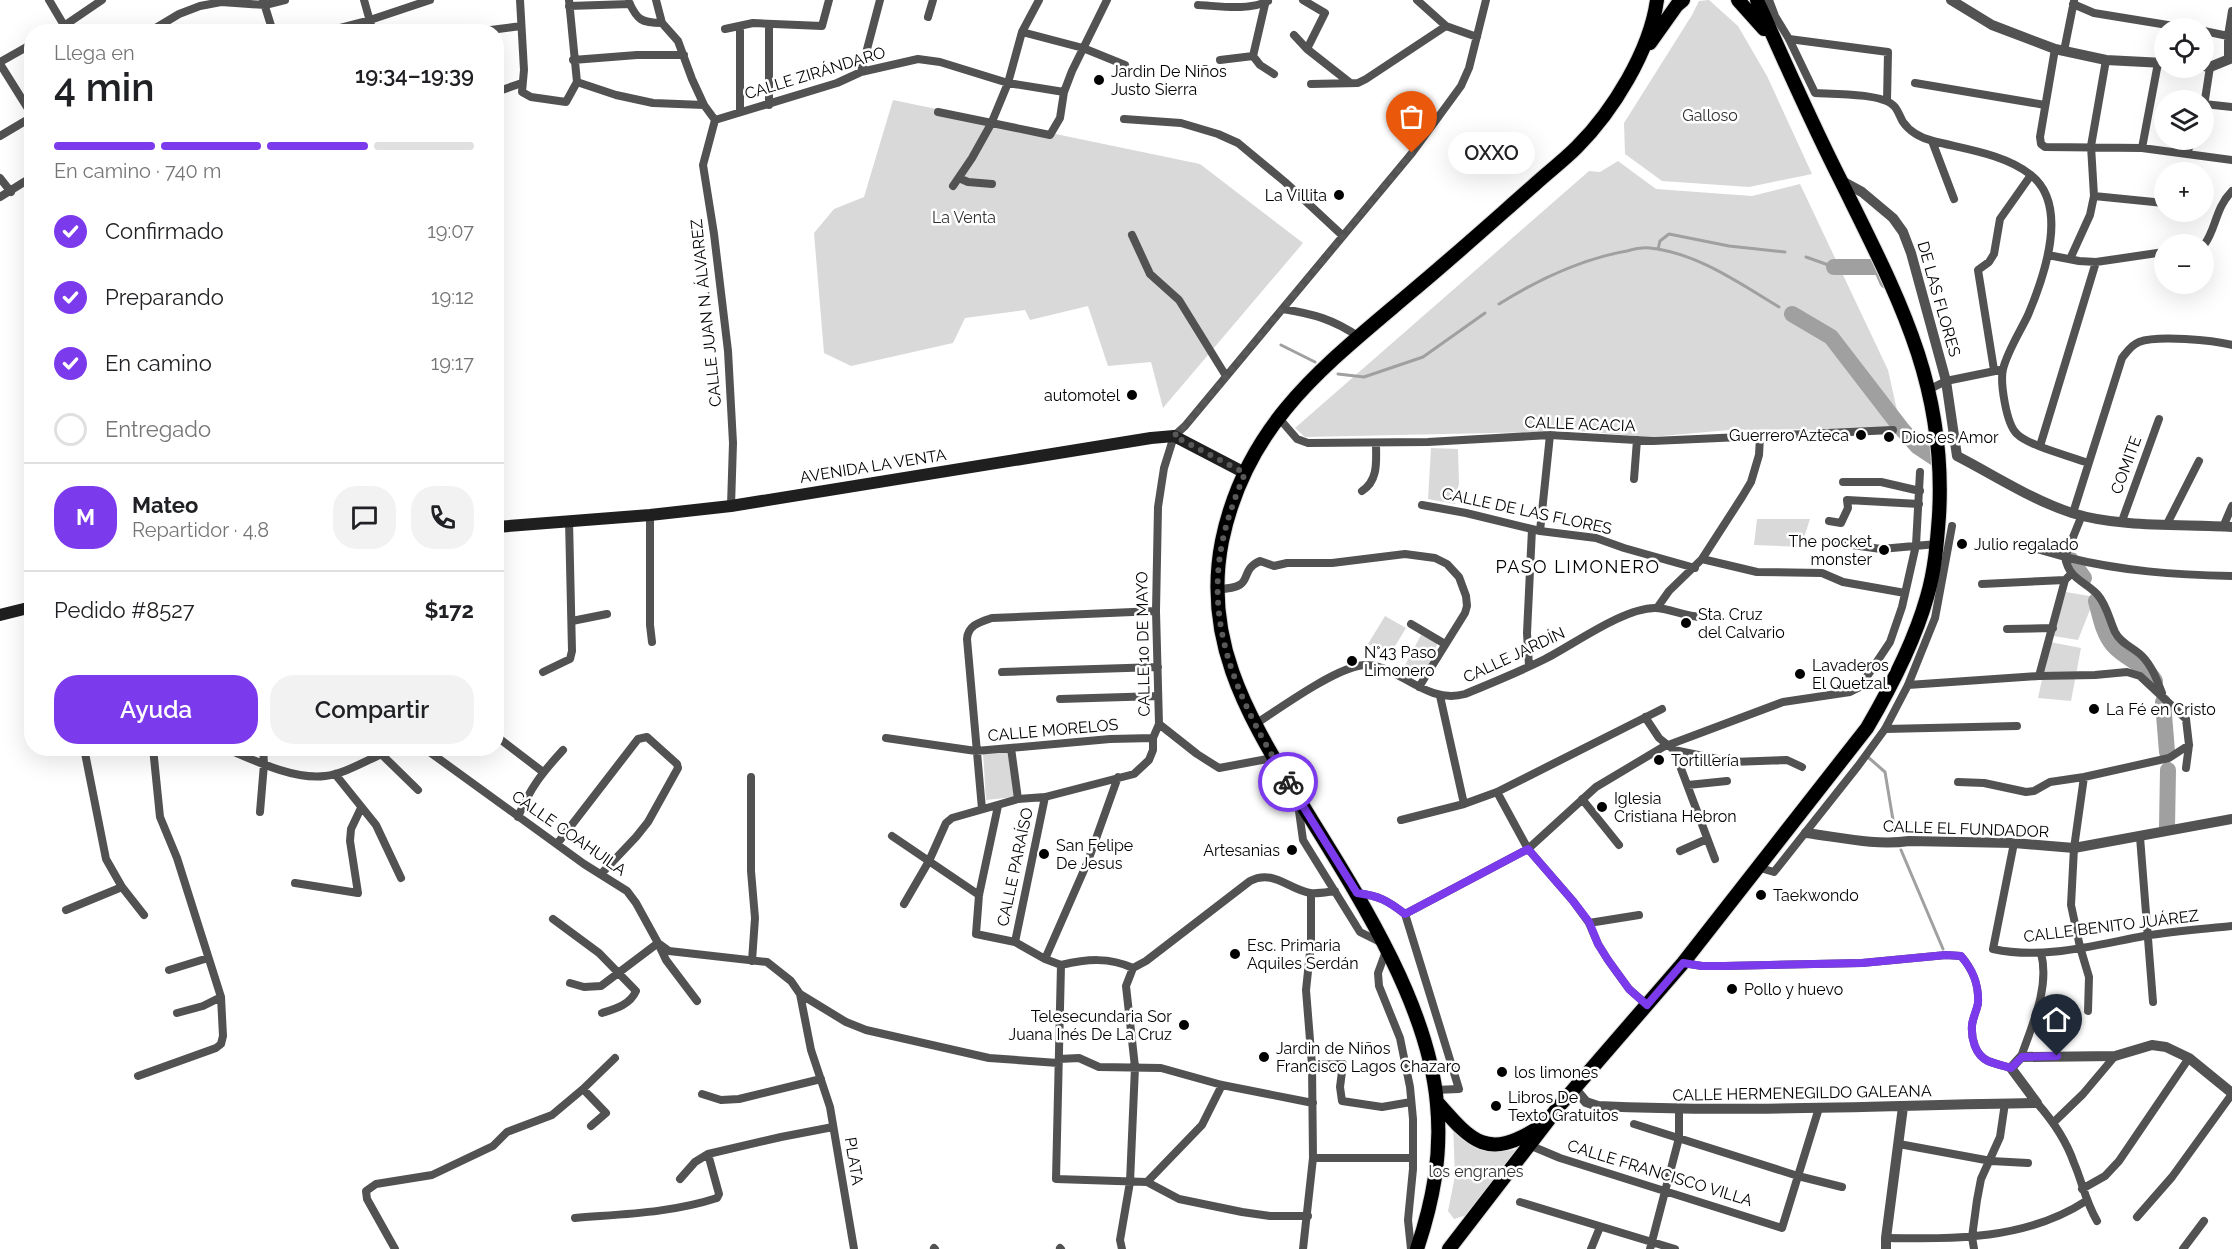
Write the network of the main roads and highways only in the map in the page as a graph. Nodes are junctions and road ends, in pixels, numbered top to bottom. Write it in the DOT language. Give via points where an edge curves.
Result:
graph roads {
  1 [pos="1657,0"];
  2 [pos="1683,0"];
  3 [pos="1738,0"];
  4 [pos="1757,0"];
  5 [pos="1782,40"];
  6 [pos="1644,50"];
  7 [pos="1245,473"];
  8 [pos="504,526"];
  9 [pos="24,611"];
  10 [pos="0,615"];
  11 [pos="1436,1096"];
  12 [pos="1545,1124"];
  13 [pos="1417,1249"];
  14 [pos="1449,1249"];
  1 -- 6 [label="highway"];
  2 -- 6 [label="highway"];
  3 -- 5 [label="highway"];
  4 -- 5 [label="highway"];
  5 -- 12 [label="highway" via="1840,180 1905,313 1930,389 1940,455 1937,544 1927,597 1908,648 1867,728 1683,963"];
  6 -- 7 [label="highway" via="1606,114 1577,147 1307,383 1261,440"];
  7 -- 8 [label="main road, AVENIDA LA VENTA" via="1174,436 731,506"];
  7 -- 11 [label="highway" via="1231,508 1218,568 1224,645 1231,674 1254,725 1357,893 1384,947 1425,1044"];
  9 -- 10 [label="main road"];
  11 -- 12 [label="highway" via="1462,1130 1483,1143 1512,1141"];
  11 -- 13 [label="highway" via="1434,1189"];
  12 -- 14 [label="highway"];
}
